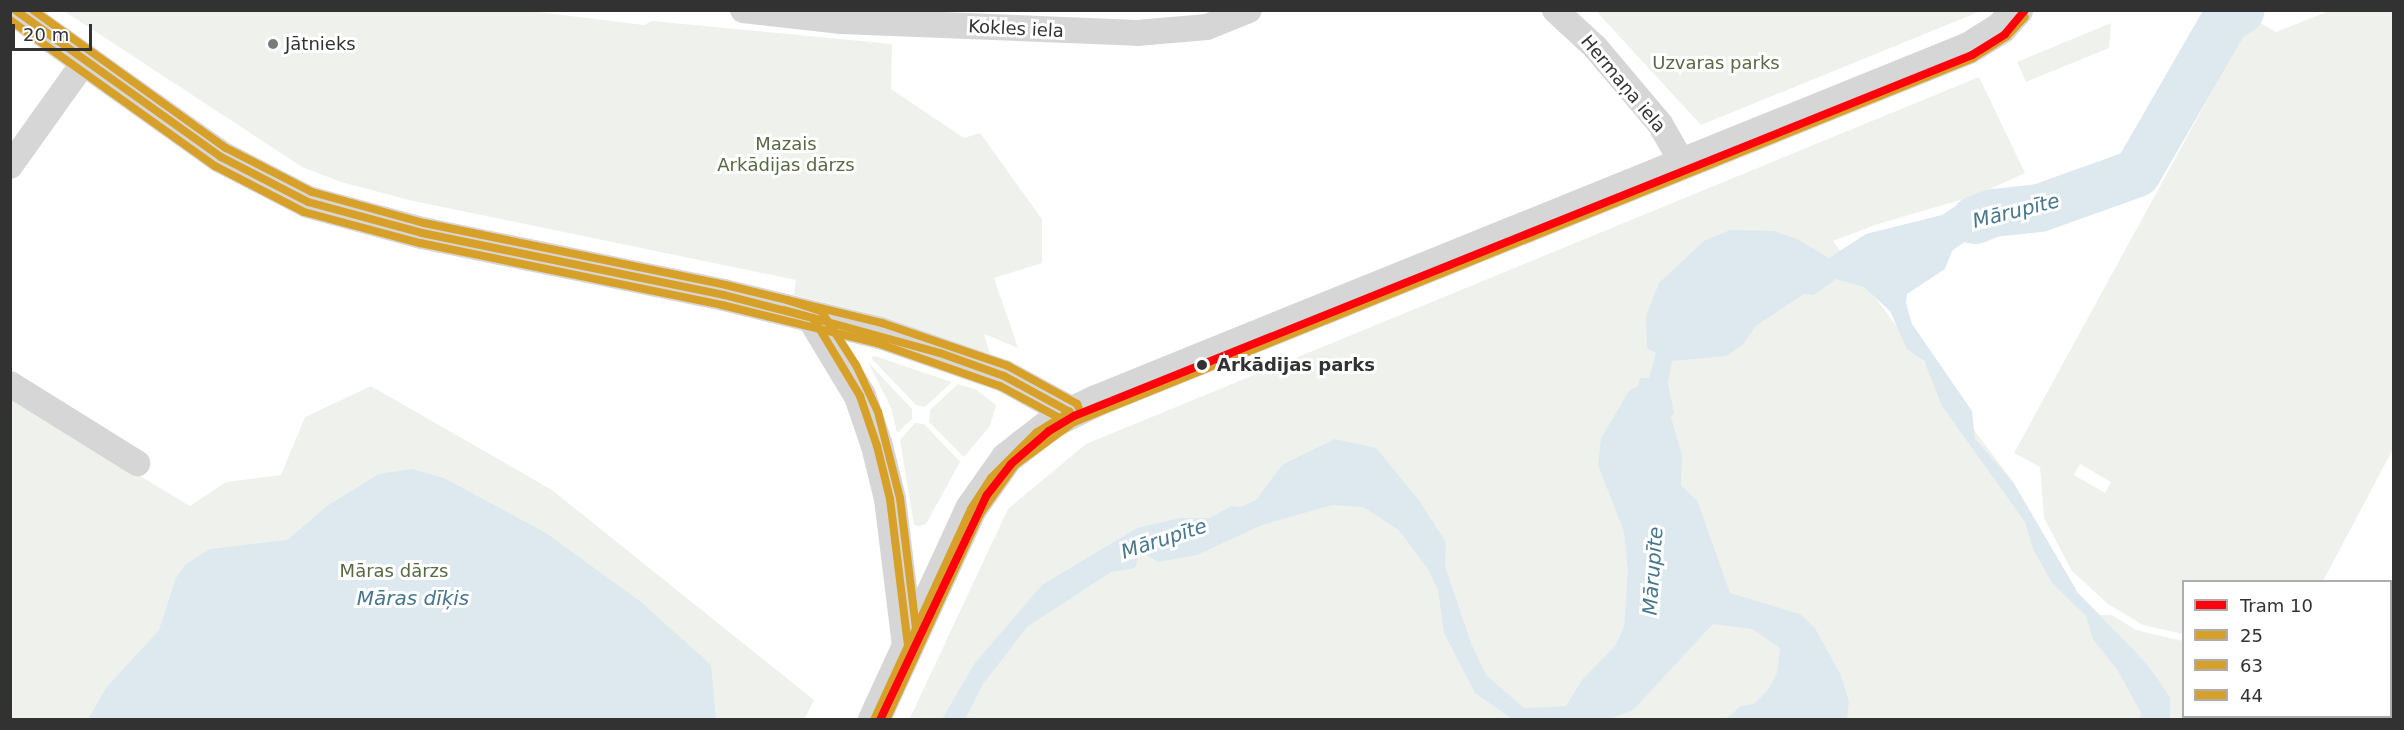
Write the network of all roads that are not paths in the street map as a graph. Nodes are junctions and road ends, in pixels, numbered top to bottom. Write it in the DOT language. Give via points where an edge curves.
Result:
graph roads {
  1 [pos="14,10"];
  2 [pos="743,10"];
  3 [pos="1249,10"];
  4 [pos="1555,10"];
  5 [pos="2009,19"];
  6 [pos="86,61"];
  7 [pos="1683,164"];
  8 [pos="10,166"];
  9 [pos="813,318"];
  10 [pos="10,384"];
  11 [pos="1070,412"];
  12 [pos="137,463"];
  13 [pos="908,645"];
  14 [pos="874,720"];
  1 -- 6 [label="street"];
  2 -- 3 [label="street, Kokles iela" via="842,21 1137,33 1207,27"];
  4 -- 7 [label="street, Hermaņa iela" via="1595,47 1660,124"];
  5 -- 7 [label="street" via="1969,48"];
  6 -- 8 [label="street"];
  6 -- 9 [label="street" via="220,156 308,202 422,233 724,295"];
  7 -- 11 [label="street"];
  9 -- 11 [label="street" via="880,333 962,360 1004,376"];
  9 -- 13 [label="street" via="851,380 877,446 890,500"];
  10 -- 12 [label="street"];
  11 -- 13 [label="street" via="1036,433 991,478 971,509"];
  13 -- 14 [label="street"];
}
